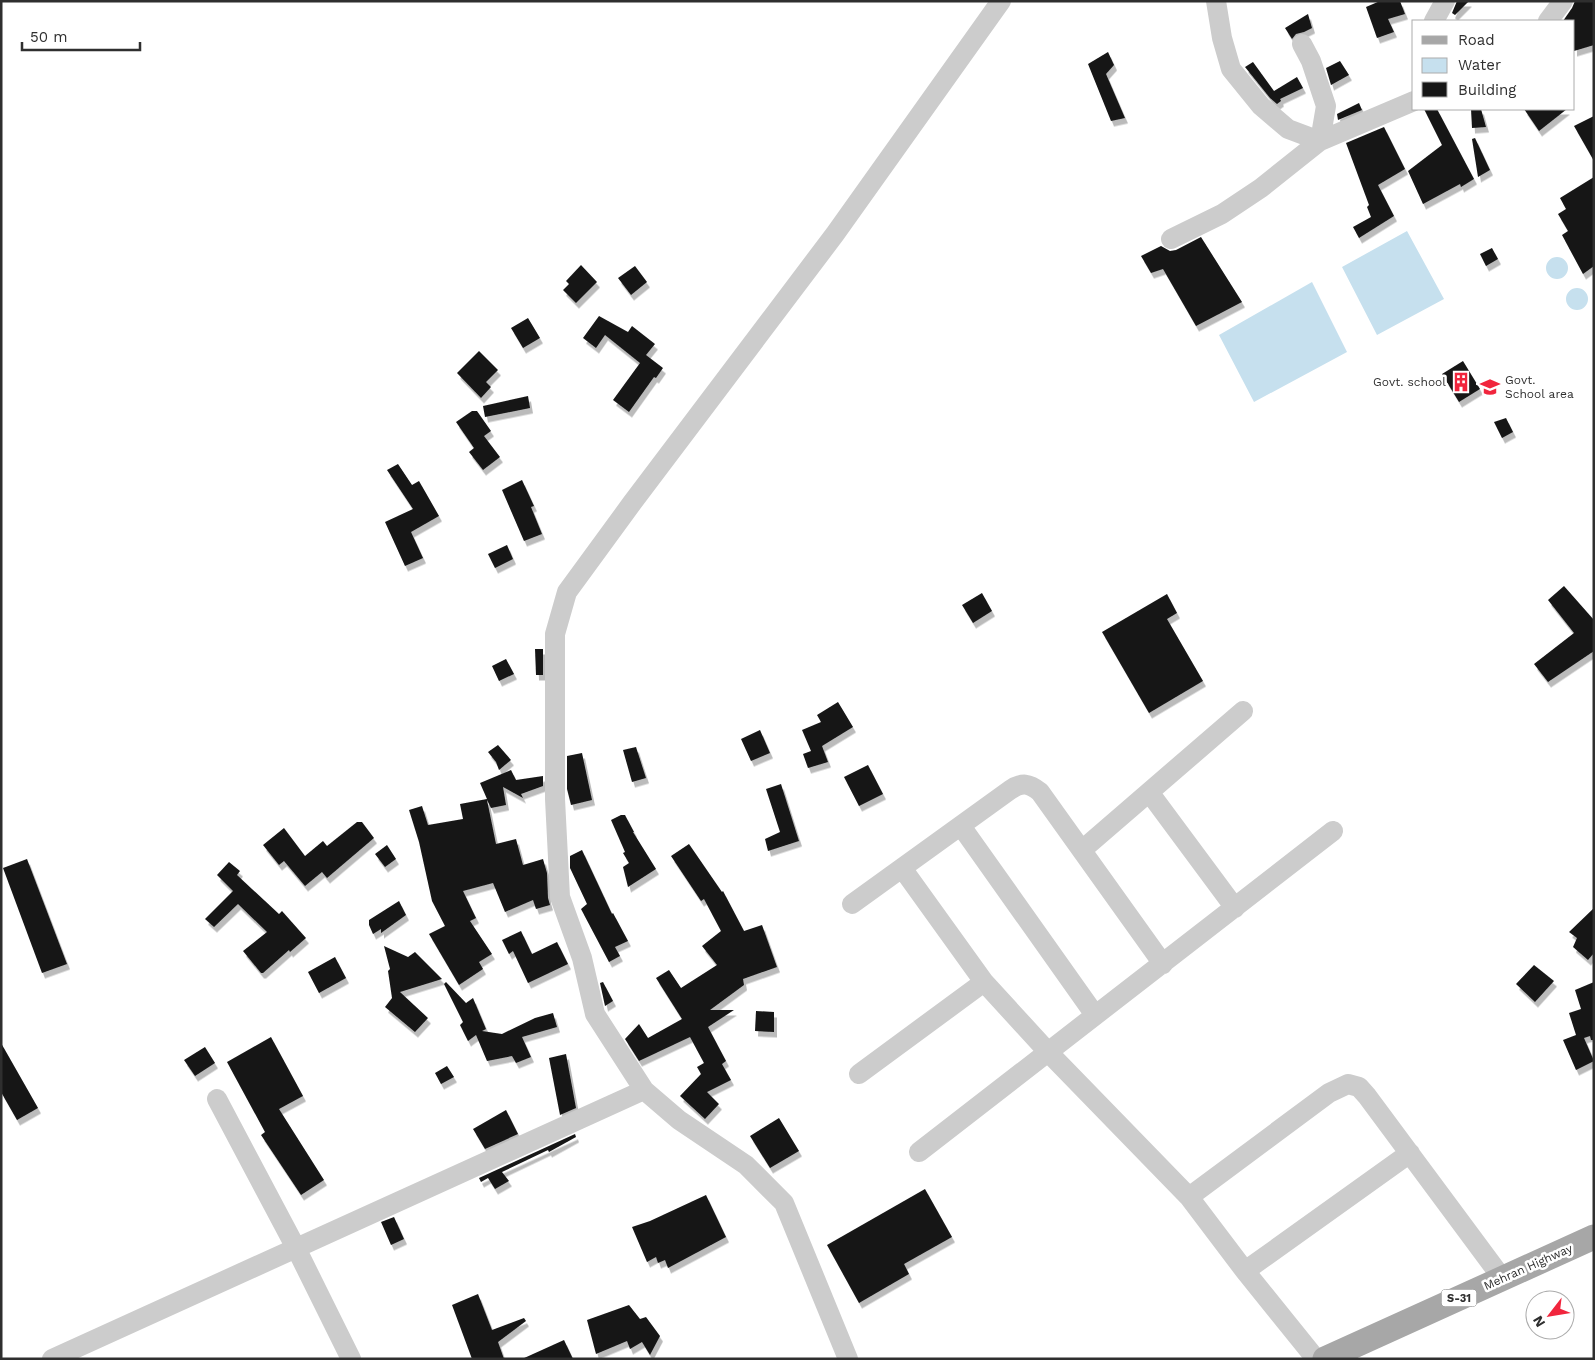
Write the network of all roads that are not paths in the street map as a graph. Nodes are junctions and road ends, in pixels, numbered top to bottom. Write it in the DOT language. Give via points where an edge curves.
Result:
graph roads {
  1 [pos="1001,1"];
  2 [pos="1216,1"];
  3 [pos="1445,1"];
  4 [pos="1563,1"];
  5 [pos="1435,20"];
  6 [pos="1549,20"];
  7 [pos="1302,44"];
  8 [pos="1412,102"];
  9 [pos="1320,141"];
  10 [pos="1171,239"];
  11 [pos="1243,711"];
  12 [pos="1149,792"];
  13 [pos="961,826"];
  14 [pos="1333,831"];
  15 [pos="1082,850"];
  16 [pos="902,868"];
  17 [pos="852,904"];
  18 [pos="1234,908"];
  19 [pos="1163,964"];
  20 [pos="984,982"];
  21 [pos="1096,1015"];
  22 [pos="1049,1053"];
  23 [pos="859,1074"];
  24 [pos="644,1090"];
  25 [pos="217,1099"];
  26 [pos="919,1152"];
  27 [pos="1410,1153"];
  28 [pos="1189,1198"];
  29 [pos="1594,1237"];
  30 [pos="296,1248"];
  31 [pos="1245,1271"];
  32 [pos="1502,1278"];
  33 [pos="84,1352"];
  34 [pos="52,1359"];
  35 [pos="351,1359"];
  36 [pos="848,1359"];
  37 [pos="1316,1359"];
  38 [pos="1325,1359"];
  1 -- 24 [label="street" via="835,234 567,592 555,634 555,790 560,897 582,958 595,1014"];
  2 -- 9 [label="street" via="1231,69 1261,106 1288,129"];
  3 -- 5 [label="street"];
  4 -- 6 [label="street"];
  7 -- 9 [label="street" via="1312,61 1326,106"];
  8 -- 9 [label="street"];
  9 -- 10 [label="street" via="1222,214"];
  11 -- 12 [label="street"];
  12 -- 15 [label="street"];
  12 -- 18 [label="street"];
  13 -- 15 [label="street" via="1024,783 1040,792"];
  13 -- 16 [label="street"];
  13 -- 21 [label="street"];
  14 -- 18 [label="street"];
  15 -- 19 [label="street"];
  16 -- 17 [label="street"];
  16 -- 20 [label="street"];
  18 -- 19 [label="street"];
  19 -- 21 [label="street"];
  20 -- 22 [label="street"];
  20 -- 23 [label="street"];
  21 -- 22 [label="street"];
  22 -- 26 [label="street"];
  22 -- 28 [label="street"];
  24 -- 30 [label="street"];
  24 -- 36 [label="street" via="679,1120 746,1165 784,1203"];
  25 -- 30 [label="street"];
  27 -- 28 [label="street" via="1359,1087 1348,1084 1329,1094"];
  27 -- 31 [label="street"];
  27 -- 32 [label="street"];
  28 -- 31 [label="street"];
  29 -- 32 [label="main road, Mehran Highway / S-31"];
  30 -- 33 [label="street"];
  30 -- 35 [label="street"];
  31 -- 37 [label="street"];
  32 -- 38 [label="main road, Mehran Highway / S-31"];
  33 -- 34 [label="street"];
}
